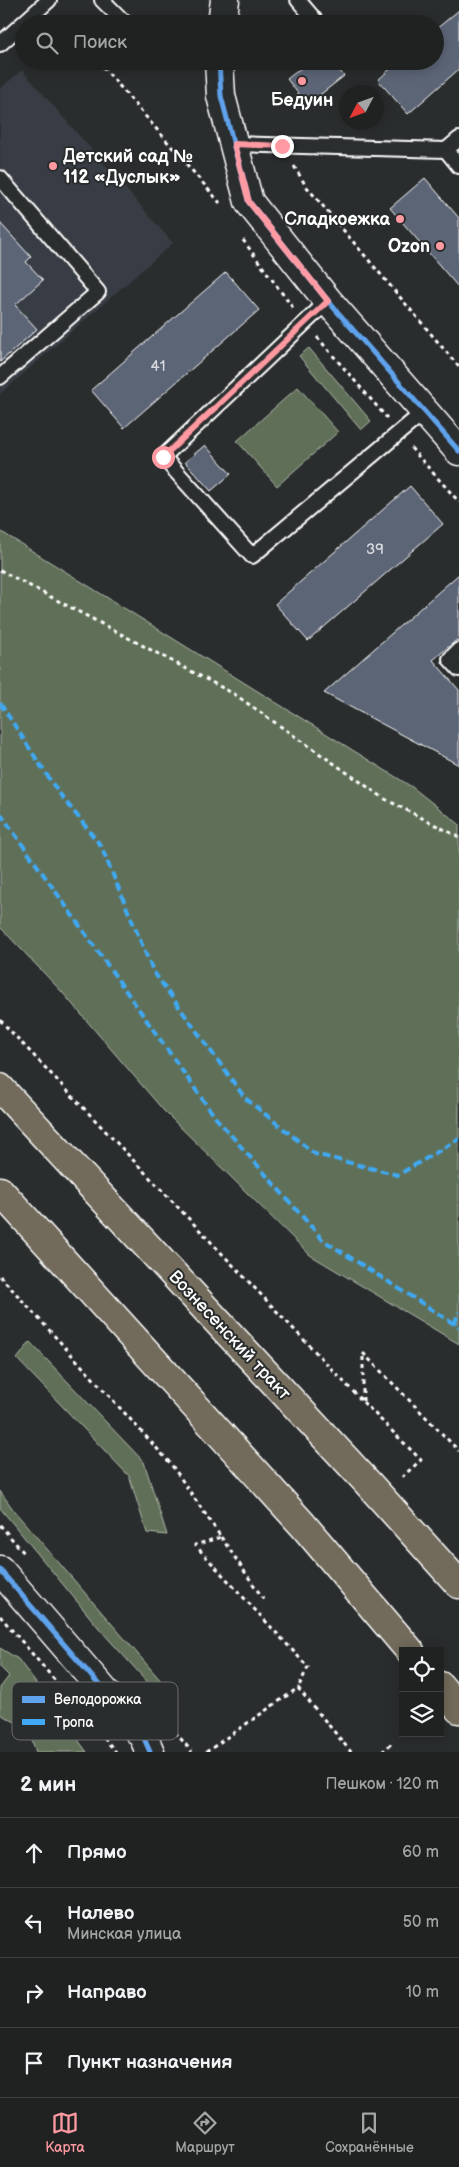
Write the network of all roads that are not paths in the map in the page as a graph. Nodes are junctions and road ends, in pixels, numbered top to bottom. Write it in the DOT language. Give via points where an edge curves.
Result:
graph roads {
  1 [pos="49,0"];
  2 [pos="102,0"];
  3 [pos="226,0"];
  4 [pos="298,0"];
  5 [pos="32,15"];
  6 [pos="117,15"];
  7 [pos="224,15"];
  8 [pos="311,15"];
  9 [pos="15,31"];
  10 [pos="0,44"];
  11 [pos="220,70"];
  12 [pos="459,139"];
  13 [pos="234,144"];
  14 [pos="446,150"];
  15 [pos="459,166"];
  16 [pos="0,178"];
  17 [pos="328,301"];
  18 [pos="0,377"];
  19 [pos="425,411"];
  20 [pos="459,451"];
  21 [pos="459,650"];
  22 [pos="459,669"];
  23 [pos="0,1088"];
  24 [pos="0,1191"];
  25 [pos="0,1570"];
  26 [pos="459,1584"];
  27 [pos="407,1647"];
  28 [pos="96,1682"];
  29 [pos="444,1691"];
  30 [pos="459,1708"];
  31 [pos="145,1740"];
  32 [pos="150,1752"];
  1 -- 5 [label="lane"];
  2 -- 6 [label="lane"];
  3 -- 7 [label="street"];
  4 -- 8 [label="lane"];
  9 -- 10 [label="lane"];
  11 -- 13 [label="street" via="221,96"];
  12 -- 14 [label="lane"];
  13 -- 14 [label="lane"];
  13 -- 17 [label="street" via="249,202"];
  14 -- 15 [label="lane"];
  16 -- 18 [label="lane" via="98,292"];
  17 -- 19 [label="street"];
  17 -- 19 [label="lane" via="163,457 252,556"];
  19 -- 20 [label="street"];
  21 -- 22 [label="lane" via="450,658"];
  23 -- 26 [label="main road, Вознесенский тракт"];
  24 -- 27 [label="main road" via="303,1524"];
  25 -- 28 [label="street"];
  29 -- 30 [label="main road"];
  31 -- 32 [label="street"];
}
